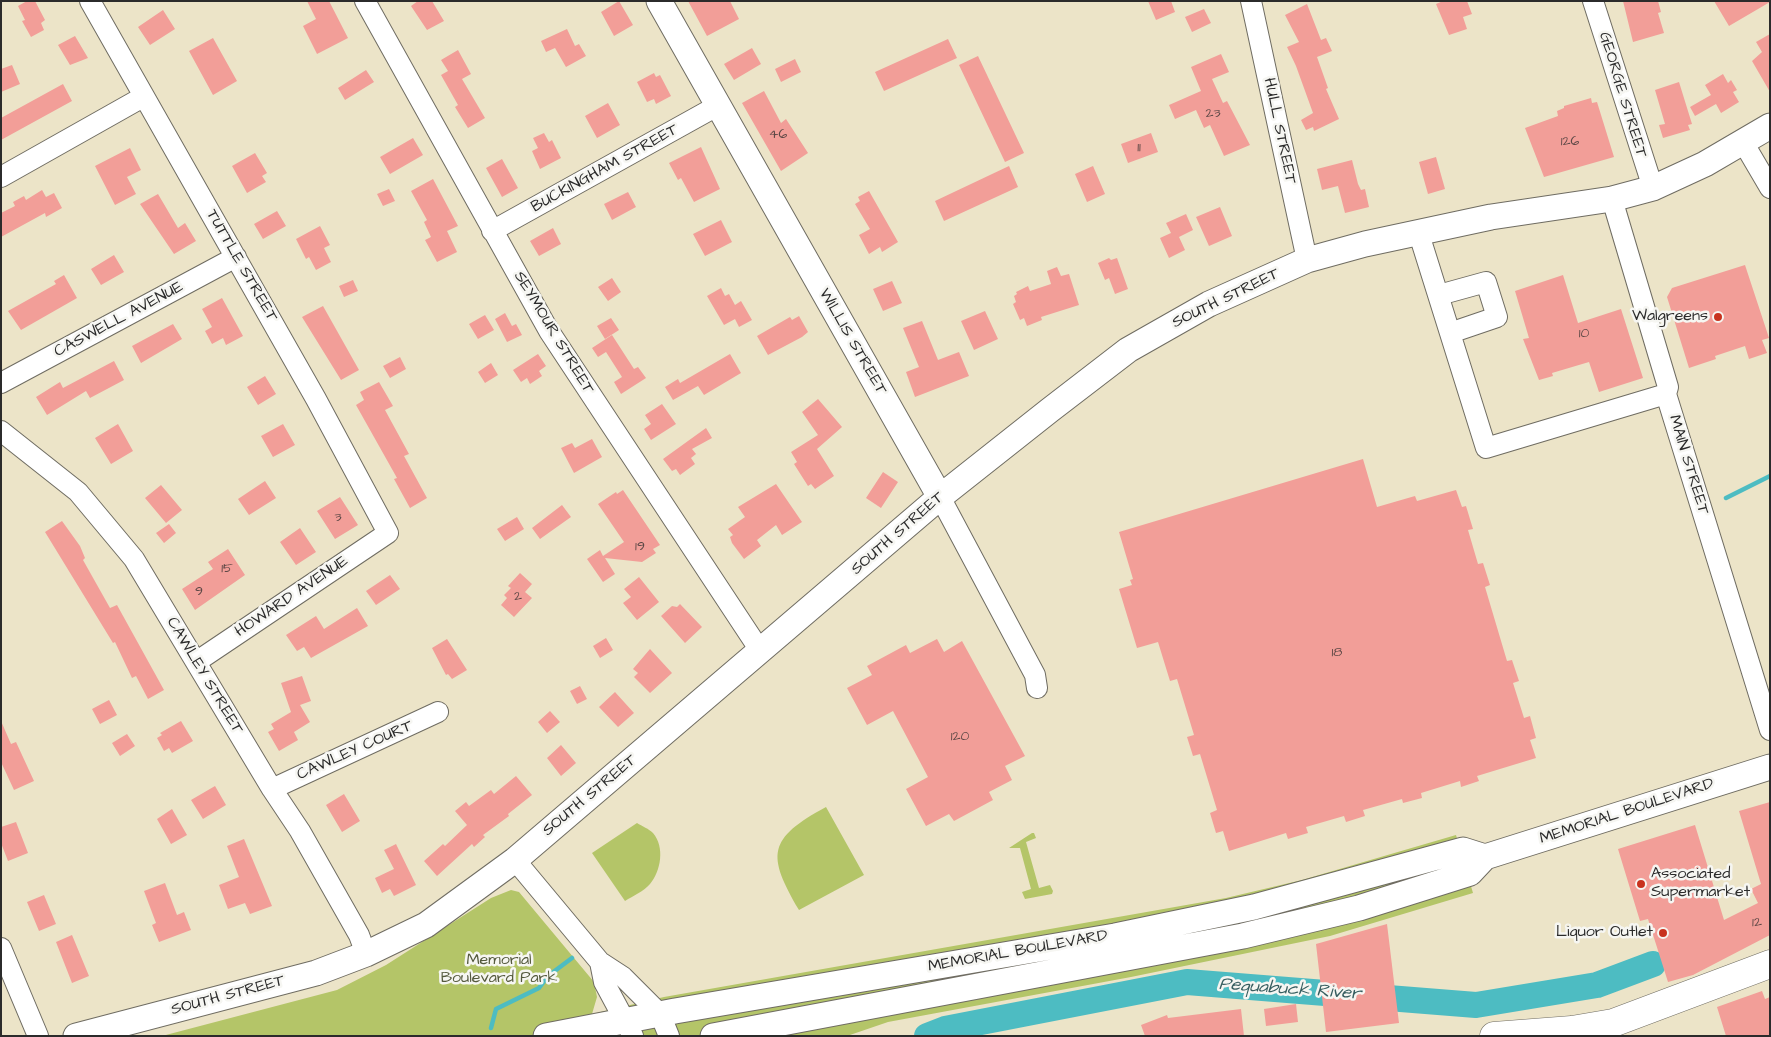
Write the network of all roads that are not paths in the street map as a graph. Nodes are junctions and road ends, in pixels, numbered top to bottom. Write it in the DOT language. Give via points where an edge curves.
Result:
graph roads {
  1 [pos="90,1"];
  2 [pos="365,1"];
  3 [pos="659,1"];
  4 [pos="1251,1"];
  5 [pos="1593,1"];
  6 [pos="144,97"];
  7 [pos="717,106"];
  8 [pos="1770,126"];
  9 [pos="1742,142"];
  10 [pos="1,177"];
  11 [pos="1653,188"];
  12 [pos="1770,188"];
  13 [pos="1612,199"];
  14 [pos="492,231"];
  15 [pos="1418,231"];
  16 [pos="236,257"];
  17 [pos="1307,260"];
  18 [pos="1439,295"];
  19 [pos="1450,333"];
  20 [pos="1,383"];
  21 [pos="1666,394"];
  22 [pos="1,431"];
  23 [pos="940,497"];
  24 [pos="388,533"];
  25 [pos="761,652"];
  26 [pos="196,662"];
  27 [pos="1037,688"];
  28 [pos="438,712"];
  29 [pos="1770,730"];
  30 [pos="1770,768"];
  31 [pos="272,789"];
  32 [pos="1485,857"];
  33 [pos="515,860"];
  34 [pos="1,948"];
  35 [pos="366,954"];
  36 [pos="600,962"];
  37 [pos="1770,964"];
  38 [pos="665,1025"];
  39 [pos="628,1028"];
  40 [pos="110,1032"];
  41 [pos="38,1036"];
  42 [pos="76,1036"];
  43 [pos="546,1036"];
  44 [pos="713,1036"];
  45 [pos="1494,1036"];
  1 -- 6 [label="street, TUTTLE STREET"];
  2 -- 14 [label="street, SEYMOUR STREET"];
  3 -- 7 [label="main road, WILLIS STREET"];
  4 -- 17 [label="street, HULL STREET"];
  5 -- 11 [label="street, GEORGE STREET"];
  6 -- 10 [label="street"];
  6 -- 16 [label="street, TUTTLE STREET"];
  7 -- 14 [label="street, BUCKINGHAM STREET"];
  7 -- 23 [label="main road, WILLIS STREET"];
  8 -- 9 [label="main road, SOUTH STREET"];
  9 -- 11 [label="main road, SOUTH STREET" via="1705,164"];
  9 -- 12 [label="street"];
  11 -- 13 [label="main road, SOUTH STREET"];
  13 -- 15 [label="main road, SOUTH STREET" via="1578,202"];
  13 -- 21 [label="street, MAIN STREET" via="1668,387"];
  14 -- 25 [label="street, SEYMOUR STREET" via="549,331"];
  15 -- 17 [label="main road, SOUTH STREET"];
  15 -- 18 [label="street"];
  16 -- 20 [label="street, CASWELL AVENUE"];
  16 -- 24 [label="street, TUTTLE STREET"];
  17 -- 23 [label="main road, SOUTH STREET" via="1209,304 1128,350"];
  18 -- 19 [label="street"];
  18 -- 19 [label="street" via="1486,282 1497,317"];
  19 -- 21 [label="street" via="1486,448"];
  21 -- 29 [label="street, MAIN STREET"];
  22 -- 26 [label="street, CAWLEY STREET" via="78,492 118,537"];
  23 -- 25 [label="main road, SOUTH STREET"];
  23 -- 27 [label="street, WILLIS STREET" via="1035,675"];
  24 -- 26 [label="street, HOWARD AVENUE"];
  25 -- 33 [label="main road, SOUTH STREET"];
  26 -- 31 [label="street, CAWLEY STREET"];
  28 -- 31 [label="street, CAWLEY COURT"];
  30 -- 32 [label="main road, MEMORIAL BOULEVARD"];
  31 -- 35 [label="street, CAWLEY STREET" via="329,882"];
  32 -- 38 [label="main road, MEMORIAL BOULEVARD" via="1463,850 1254,907"];
  32 -- 44 [label="main road, MEMORIAL BOULEVARD" via="1470,873 1359,908 1243,936"];
  33 -- 35 [label="main road, SOUTH STREET" via="426,925"];
  33 -- 36 [label="street"];
  34 -- 41 [label="street"];
  35 -- 40 [label="main road, SOUTH STREET" via="316,973"];
  36 -- 38 [label="street" via="623,977"];
  36 -- 39 [label="street" via="604,982"];
  37 -- 45 [label="highway" via="1613,1023 1572,1030"];
  38 -- 39 [label="main road, MEMORIAL BOULEVARD"];
  39 -- 43 [label="main road, MEMORIAL BOULEVARD"];
  40 -- 42 [label="main road, SOUTH STREET"];
}
